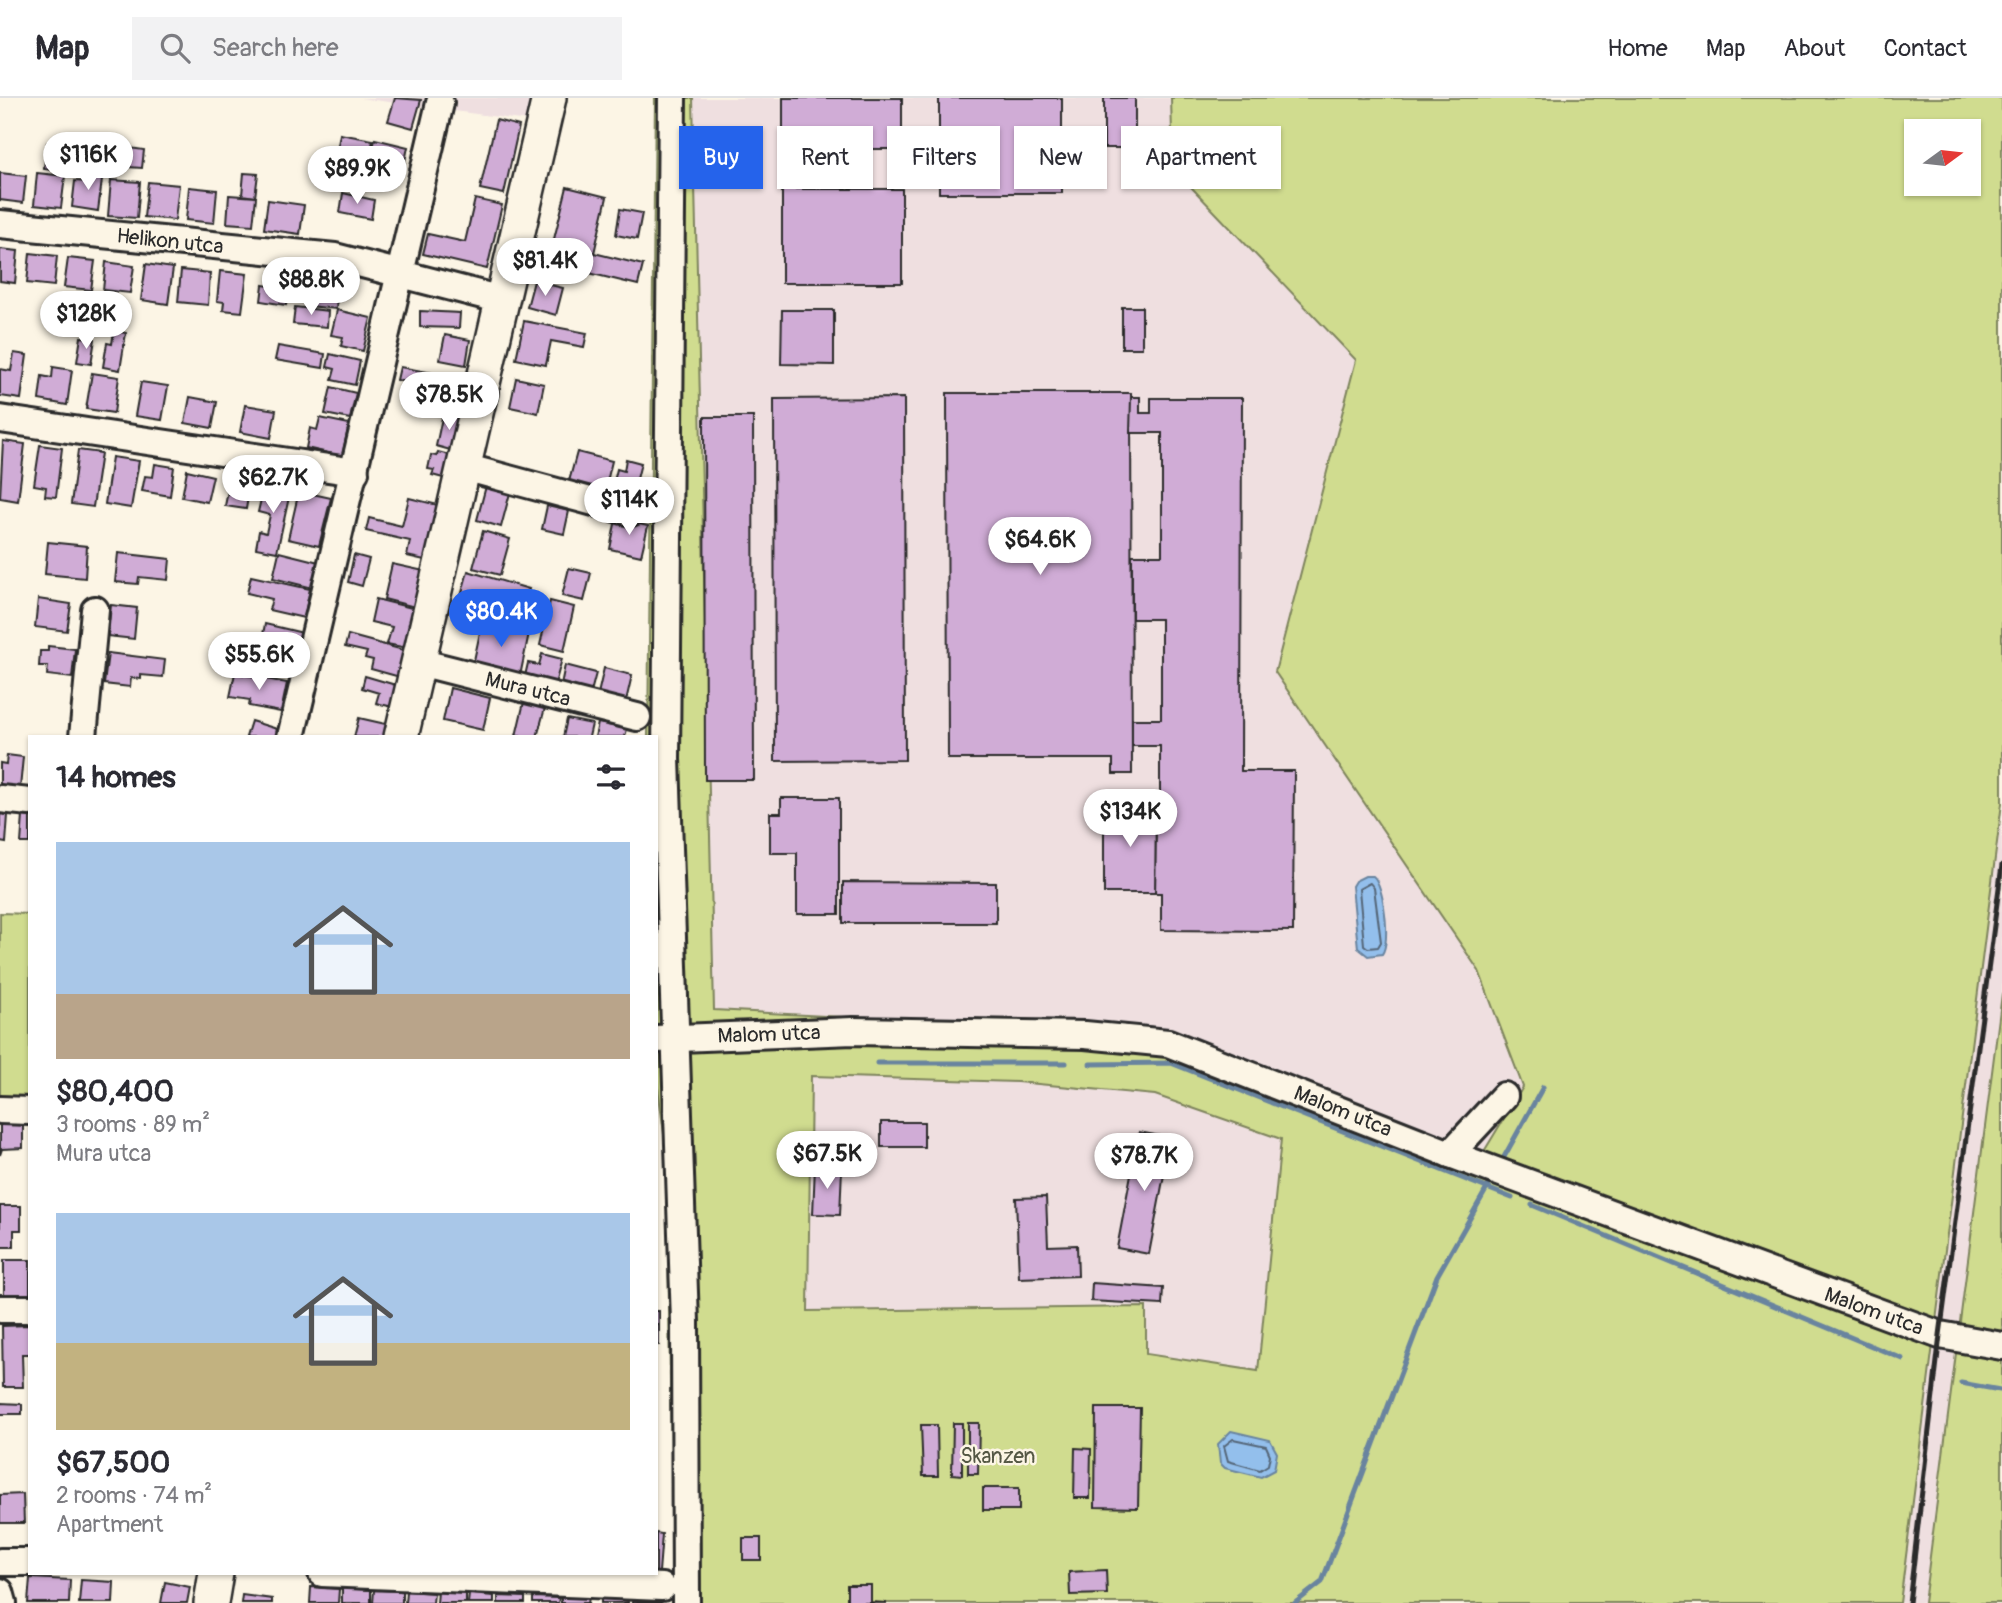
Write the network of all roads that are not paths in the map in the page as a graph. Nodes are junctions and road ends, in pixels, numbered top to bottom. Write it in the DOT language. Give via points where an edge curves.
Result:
graph roads {
  1 [pos="549,98"];
  2 [pos="672,98"];
  3 [pos="440,103"];
  4 [pos="0,224"];
  5 [pos="402,273"];
  6 [pos="502,300"];
  7 [pos="0,419"];
  8 [pos="464,467"];
  9 [pos="355,472"];
  10 [pos="631,512"];
  11 [pos="95,610"];
  12 [pos="419,662"];
  13 [pos="637,717"];
  14 [pos="83,735"];
  15 [pos="291,735"];
  16 [pos="401,735"];
  17 [pos="0,799"];
  18 [pos="28,802"];
  19 [pos="666,1039"];
  20 [pos="1504,1096"];
  21 [pos="0,1110"];
  22 [pos="28,1111"];
  23 [pos="1450,1154"];
  24 [pos="0,1309"];
  25 [pos="28,1309"];
  26 [pos="2002,1346"];
  27 [pos="0,1562"];
  28 [pos="28,1562"];
  29 [pos="216,1575"];
  30 [pos="371,1575"];
  31 [pos="662,1587"];
  32 [pos="0,1592"];
  33 [pos="3,1603"];
  34 [pos="211,1603"];
  35 [pos="686,1603"];
  1 -- 6 [label="main road"];
  2 -- 19 [label="street"];
  3 -- 5 [label="street"];
  4 -- 5 [label="street, Helikon utca" via="335,257"];
  5 -- 6 [label="street, Helikon utca"];
  5 -- 9 [label="street"];
  6 -- 8 [label="main road"];
  7 -- 9 [label="street"];
  8 -- 10 [label="street"];
  8 -- 12 [label="main road"];
  9 -- 15 [label="street"];
  11 -- 14 [label="street"];
  12 -- 13 [label="street, Mura utca"];
  12 -- 16 [label="main road"];
  17 -- 18 [label="street"];
  19 -- 23 [label="street, Malom utca" via="853,1031 1144,1039 1189,1050"];
  19 -- 35 [label="street" via="685,1322"];
  20 -- 23 [label="street"];
  21 -- 22 [label="street"];
  23 -- 26 [label="street, Malom utca" via="1940,1335"];
  24 -- 25 [label="street"];
  27 -- 28 [label="street"];
  29 -- 34 [label="main road"];
  30 -- 31 [label="street"];
  32 -- 33 [label="street"];
}
